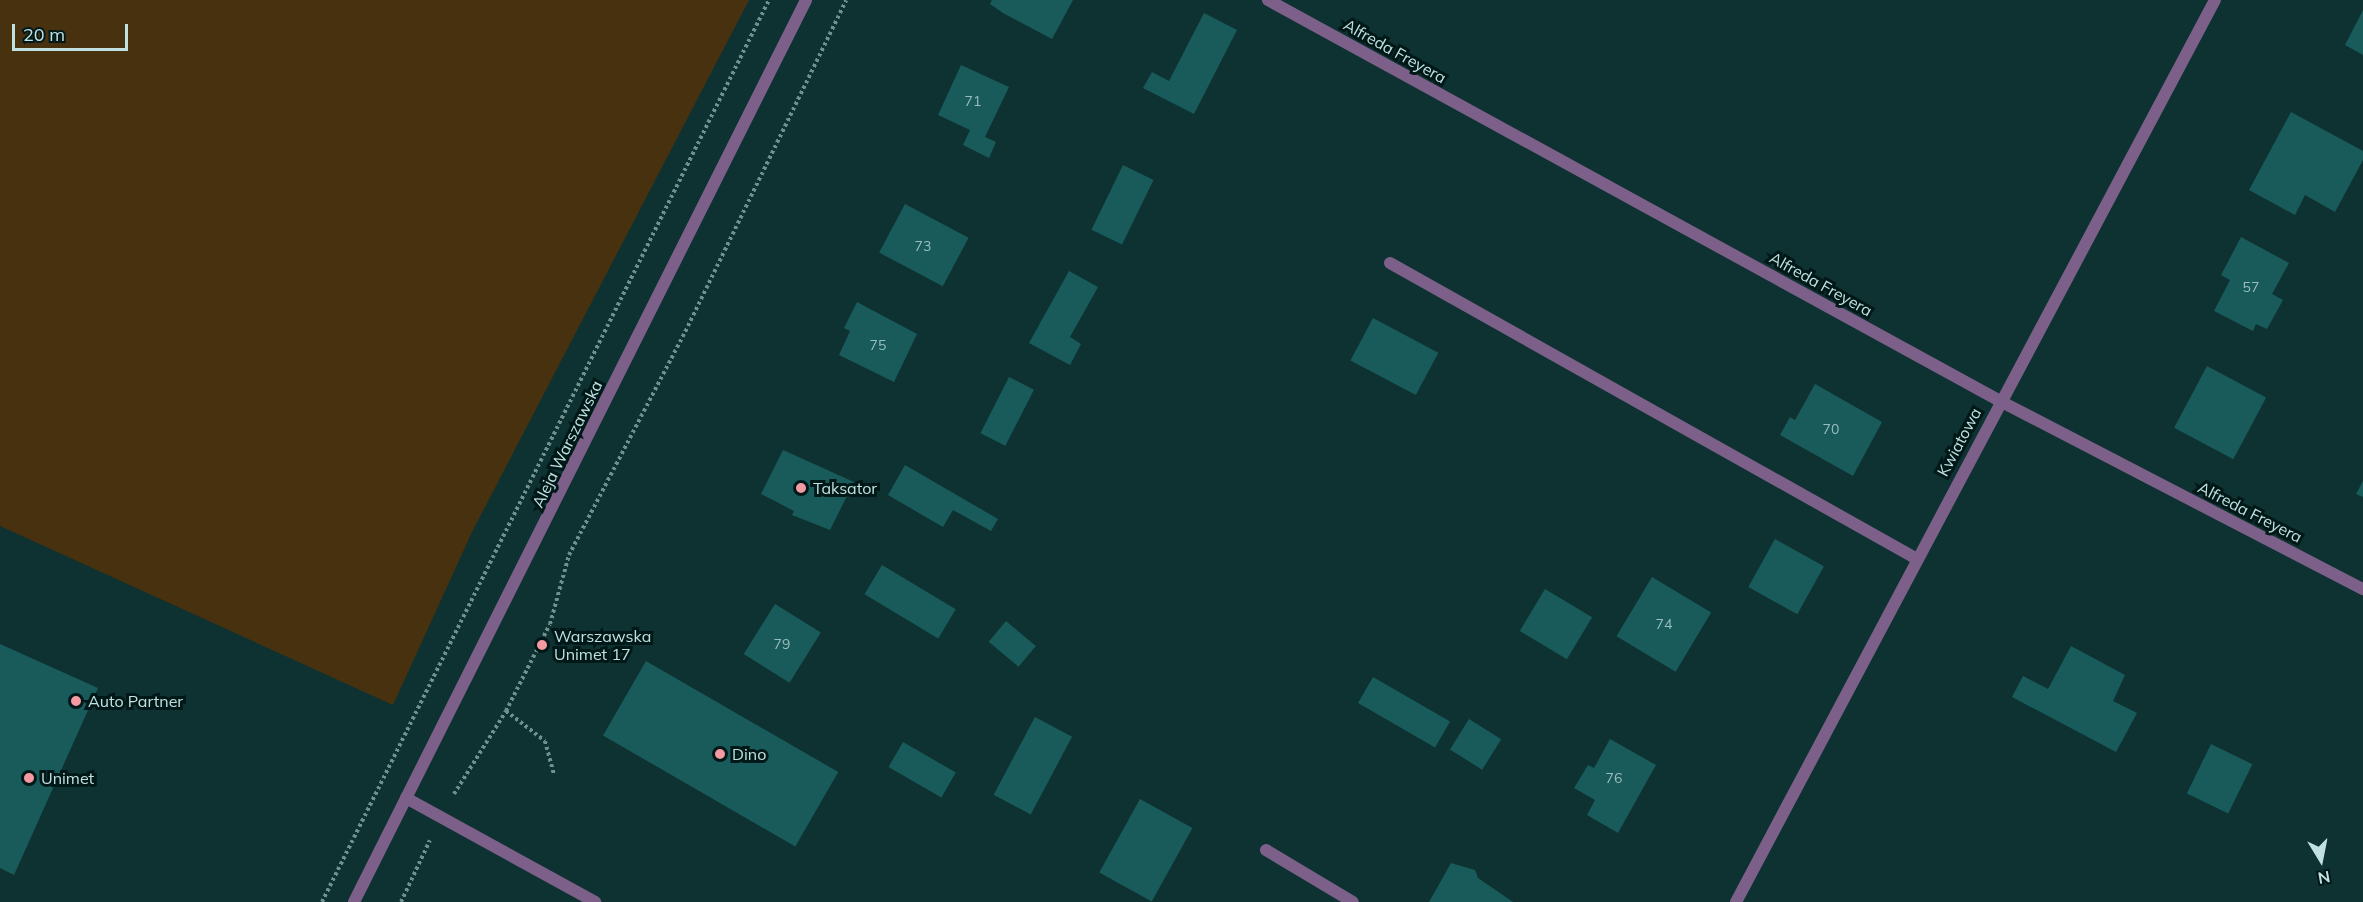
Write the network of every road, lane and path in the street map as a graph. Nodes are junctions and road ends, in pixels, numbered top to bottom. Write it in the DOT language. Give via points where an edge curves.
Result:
graph roads {
  1 [pos="769,0"];
  2 [pos="806,0"];
  3 [pos="846,0"];
  4 [pos="1268,0"];
  5 [pos="2215,0"];
  6 [pos="1390,263"];
  7 [pos="2000,401"];
  8 [pos="1917,559"];
  9 [pos="2363,589"];
  10 [pos="506,711"];
  11 [pos="554,775"];
  12 [pos="406,798"];
  13 [pos="442,814"];
  14 [pos="1266,850"];
  15 [pos="321,902"];
  16 [pos="354,902"];
  17 [pos="401,902"];
  18 [pos="595,902"];
  19 [pos="1353,902"];
  20 [pos="1736,902"];
  1 -- 15 [label="path"];
  2 -- 12 [label="street, Aleja Warszawska"];
  3 -- 10 [label="path" via="687,326 569,555 550,624"];
  4 -- 7 [label="street, Alfreda Freyera"];
  5 -- 7 [label="street, Kwiatowa"];
  6 -- 8 [label="street"];
  7 -- 8 [label="street, Kwiatowa"];
  7 -- 9 [label="street, Alfreda Freyera"];
  8 -- 20 [label="street, Kwiatowa"];
  10 -- 11 [label="path" via="545,741"];
  10 -- 13 [label="path"];
  12 -- 13 [label="street"];
  12 -- 16 [label="street, Aleja Warszawska"];
  13 -- 17 [label="path"];
  13 -- 18 [label="street"];
  14 -- 19 [label="street"];
}
